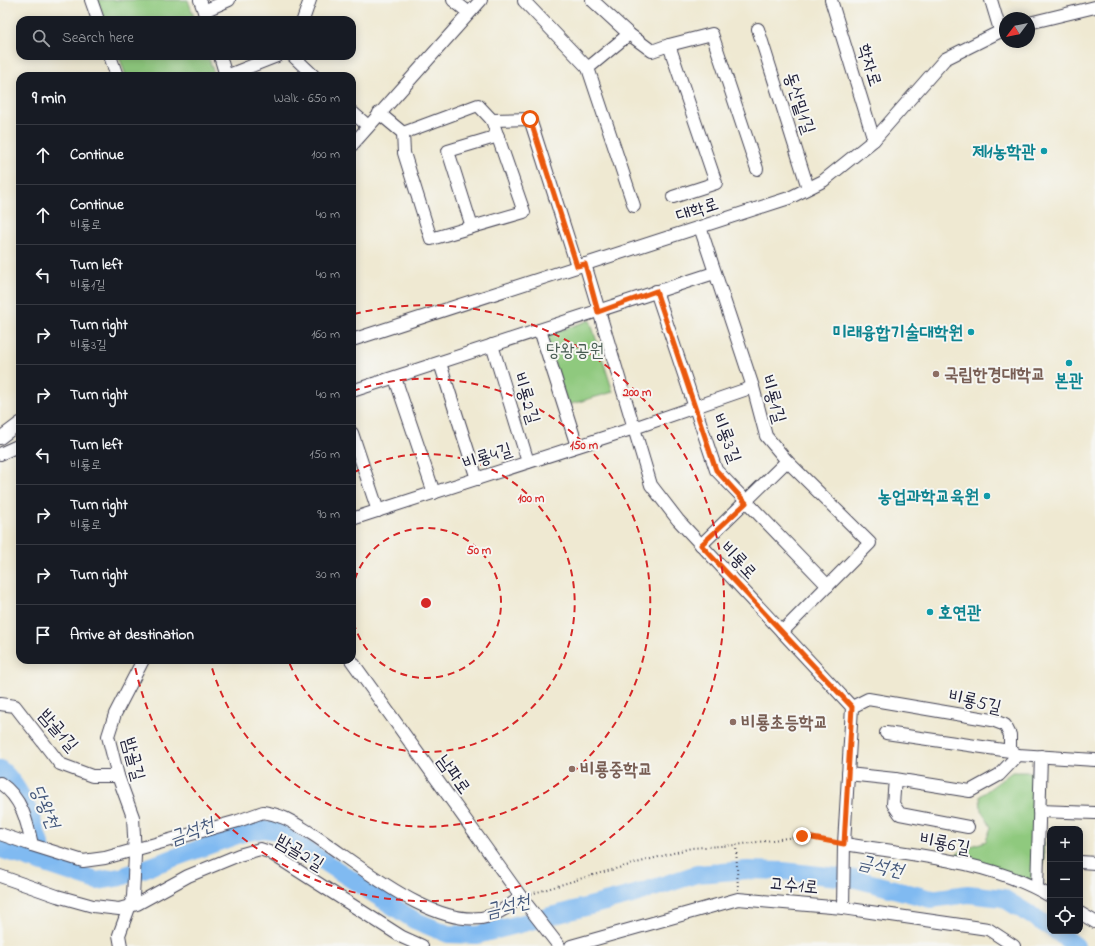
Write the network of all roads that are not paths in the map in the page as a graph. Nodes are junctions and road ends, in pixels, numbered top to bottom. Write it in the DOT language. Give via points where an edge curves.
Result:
graph roads {
  1 [pos="91,0"];
  2 [pos="229,0"];
  3 [pos="310,0"];
  4 [pos="453,0"];
  5 [pos="481,0"];
  6 [pos="592,0"];
  7 [pos="831,0"];
  8 [pos="992,0"];
  9 [pos="524,1"];
  10 [pos="1095,7"];
  11 [pos="204,10"];
  12 [pos="469,13"];
  13 [pos="97,16"];
  14 [pos="304,16"];
  15 [pos="999,20"];
  16 [pos="1035,22"];
  17 [pos="758,29"];
  18 [pos="999,31"];
  19 [pos="629,34"];
  20 [pos="669,45"];
  21 [pos="111,60"];
  22 [pos="221,60"];
  23 [pos="268,60"];
  24 [pos="298,60"];
  25 [pos="588,68"];
  26 [pos="116,72"];
  27 [pos="225,72"];
  28 [pos="236,72"];
  29 [pos="310,72"];
  30 [pos="379,113"];
  31 [pos="356,116"];
  32 [pos="492,120"];
  33 [pos="368,126"];
  34 [pos="403,133"];
  35 [pos="498,136"];
  36 [pos="356,140"];
  37 [pos="874,140"];
  38 [pos="757,169"];
  39 [pos="808,188"];
  40 [pos="673,197"];
  41 [pos="634,206"];
  42 [pos="472,227"];
  43 [pos="700,227"];
  44 [pos="581,265"];
  45 [pos="714,273"];
  46 [pos="656,291"];
  47 [pos="598,312"];
  48 [pos="540,330"];
  49 [pos="356,339"];
  50 [pos="492,345"];
  51 [pos="440,363"];
  52 [pos="395,378"];
  53 [pos="753,387"];
  54 [pos="356,390"];
  55 [pos="696,407"];
  56 [pos="16,426"];
  57 [pos="634,428"];
  58 [pos="0,438"];
  59 [pos="577,446"];
  60 [pos="16,447"];
  61 [pos="356,449"];
  62 [pos="0,454"];
  63 [pos="787,461"];
  64 [pos="528,462"];
  65 [pos="477,479"];
  66 [pos="434,493"];
  67 [pos="746,503"];
  68 [pos="378,511"];
  69 [pos="356,518"];
  70 [pos="701,545"];
  71 [pos="828,586"];
  72 [pos="782,632"];
  73 [pos="141,664"];
  74 [pos="354,664"];
  75 [pos="0,704"];
  76 [pos="852,707"];
  77 [pos="886,733"];
  78 [pos="1014,753"];
  79 [pos="1041,756"];
  80 [pos="1095,760"];
  81 [pos="848,774"];
  82 [pos="118,776"];
  83 [pos="895,779"];
  84 [pos="0,782"];
  85 [pos="1039,811"];
  86 [pos="1095,813"];
  87 [pos="968,827"];
  88 [pos="0,834"];
  89 [pos="844,844"];
  90 [pos="33,846"];
  91 [pos="134,852"];
  92 [pos="1044,860"];
  93 [pos="1083,862"];
  94 [pos="1095,863"];
  95 [pos="0,876"];
  96 [pos="1037,888"];
  97 [pos="1047,894"];
  98 [pos="521,897"];
  99 [pos="132,901"];
  100 [pos="843,908"];
  101 [pos="1083,915"];
  102 [pos="1095,922"];
  103 [pos="554,944"];
  104 [pos="121,946"];
  105 [pos="422,946"];
  106 [pos="571,946"];
  107 [pos="1014,946"];
  1 -- 13 [label="street"];
  2 -- 11 [label="street"];
  3 -- 14 [label="street"];
  4 -- 12 [label="street"];
  5 -- 12 [label="street"];
  6 -- 19 [label="street"];
  7 -- 37 [label="street, 학자로"];
  8 -- 15 [label="street"];
  9 -- 25 [label="street"];
  10 -- 16 [label="street"];
  12 -- 30 [label="street"];
  17 -- 39 [label="street, 동산밑1길"];
  18 -- 37 [label="street, 대학로" via="945,59"];
  19 -- 20 [label="street" via="652,51"];
  19 -- 25 [label="street"];
  20 -- 38 [label="street" via="712,34"];
  20 -- 40 [label="street" via="716,183"];
  21 -- 26 [label="street"];
  22 -- 27 [label="street"];
  23 -- 28 [label="street"];
  24 -- 29 [label="street"];
  25 -- 41 [label="street"];
  30 -- 33 [label="street"];
  30 -- 34 [label="street"];
  31 -- 33 [label="street"];
  32 -- 34 [label="street" via="478,105"];
  32 -- 35 [label="street"];
  32 -- 44 [label="street, 비룡로" via="530,119"];
  33 -- 36 [label="street"];
  34 -- 42 [label="street" via="404,153 431,239"];
  35 -- 42 [label="street" via="448,151"];
  35 -- 42 [label="street" via="524,212"];
  37 -- 39 [label="street, 대학로" via="823,181"];
  39 -- 43 [label="street, 대학로" via="789,198"];
  43 -- 44 [label="street, 대학로"];
  43 -- 45 [label="street, 비룡1길"];
  44 -- 47 [label="street, 비룡로"];
  44 -- 49 [label="street, 대학로"];
  45 -- 46 [label="street"];
  45 -- 53 [label="street, 비룡1길"];
  46 -- 47 [label="street"];
  46 -- 55 [label="street, 비룡3길"];
  47 -- 48 [label="street"];
  47 -- 57 [label="street, 비룡로"];
  48 -- 50 [label="street"];
  48 -- 59 [label="street, 비룡2길"];
  50 -- 51 [label="street"];
  50 -- 64 [label="street, 비룡2길"];
  51 -- 52 [label="street"];
  51 -- 65 [label="street"];
  52 -- 54 [label="street"];
  52 -- 66 [label="street"];
  53 -- 55 [label="street, 비룡4길"];
  53 -- 63 [label="street, 비룡1길" via="766,436"];
  55 -- 57 [label="street, 비룡4길"];
  55 -- 67 [label="street, 비룡3길" via="716,470"];
  56 -- 58 [label="street"];
  57 -- 59 [label="street, 비룡4길"];
  57 -- 70 [label="street, 비룡로" via="651,485"];
  59 -- 64 [label="street, 비룡4길"];
  60 -- 62 [label="street"];
  61 -- 68 [label="street"];
  63 -- 67 [label="street"];
  63 -- 71 [label="street, 비룡1길" via="870,543"];
  64 -- 65 [label="street, 비룡4길"];
  65 -- 66 [label="street, 비룡4길"];
  66 -- 68 [label="street, 비룡4길"];
  67 -- 70 [label="street"];
  67 -- 71 [label="street, 비룡3길"];
  68 -- 69 [label="street, 비룡4길"];
  70 -- 72 [label="street, 비룡로"];
  71 -- 72 [label="street, 비룡1길"];
  72 -- 76 [label="street, 비룡로"];
  73 -- 82 [label="street, 밤골길" via="114,714 108,736"];
  74 -- 98 [label="street, 남파로"];
  75 -- 82 [label="street, 밤골1길" via="15,706 60,764 92,776"];
  76 -- 78 [label="street, 비룡5길" via="868,699 992,720 1005,725"];
  76 -- 81 [label="street"];
  77 -- 78 [label="street"];
  78 -- 79 [label="street"];
  78 -- 83 [label="street" via="999,775 970,791"];
  79 -- 80 [label="street"];
  79 -- 85 [label="street"];
  81 -- 83 [label="street"];
  81 -- 89 [label="street"];
  82 -- 91 [label="street, 밤골길" via="133,818"];
  83 -- 87 [label="street" via="894,804 900,814"];
  84 -- 90 [label="street" via="18,801 27,819"];
  85 -- 86 [label="street"];
  85 -- 92 [label="street"];
  88 -- 90 [label="street"];
  89 -- 96 [label="street, 비룡6길" via="963,862"];
  89 -- 100 [label="street"];
  90 -- 91 [label="street" via="83,861"];
  91 -- 98 [label="street" via="263,812 278,814 333,847 394,890 434,912 466,919 489,916"];
  91 -- 99 [label="street, 밤골길"];
  92 -- 96 [label="street"];
  93 -- 94 [label="street"];
  95 -- 99 [label="street" via="93,906 119,909"];
  96 -- 97 [label="street, 비룡6길"];
  98 -- 103 [label="street, 남파로"];
  99 -- 104 [label="street, 밤골길" via="119,935"];
  99 -- 105 [label="street, 밤골2길" via="239,855 260,849 269,852 402,937"];
  100 -- 106 [label="street, 고수1로" via="738,899"];
  100 -- 107 [label="street, 고수1로" via="988,929"];
  101 -- 102 [label="street"];
}
